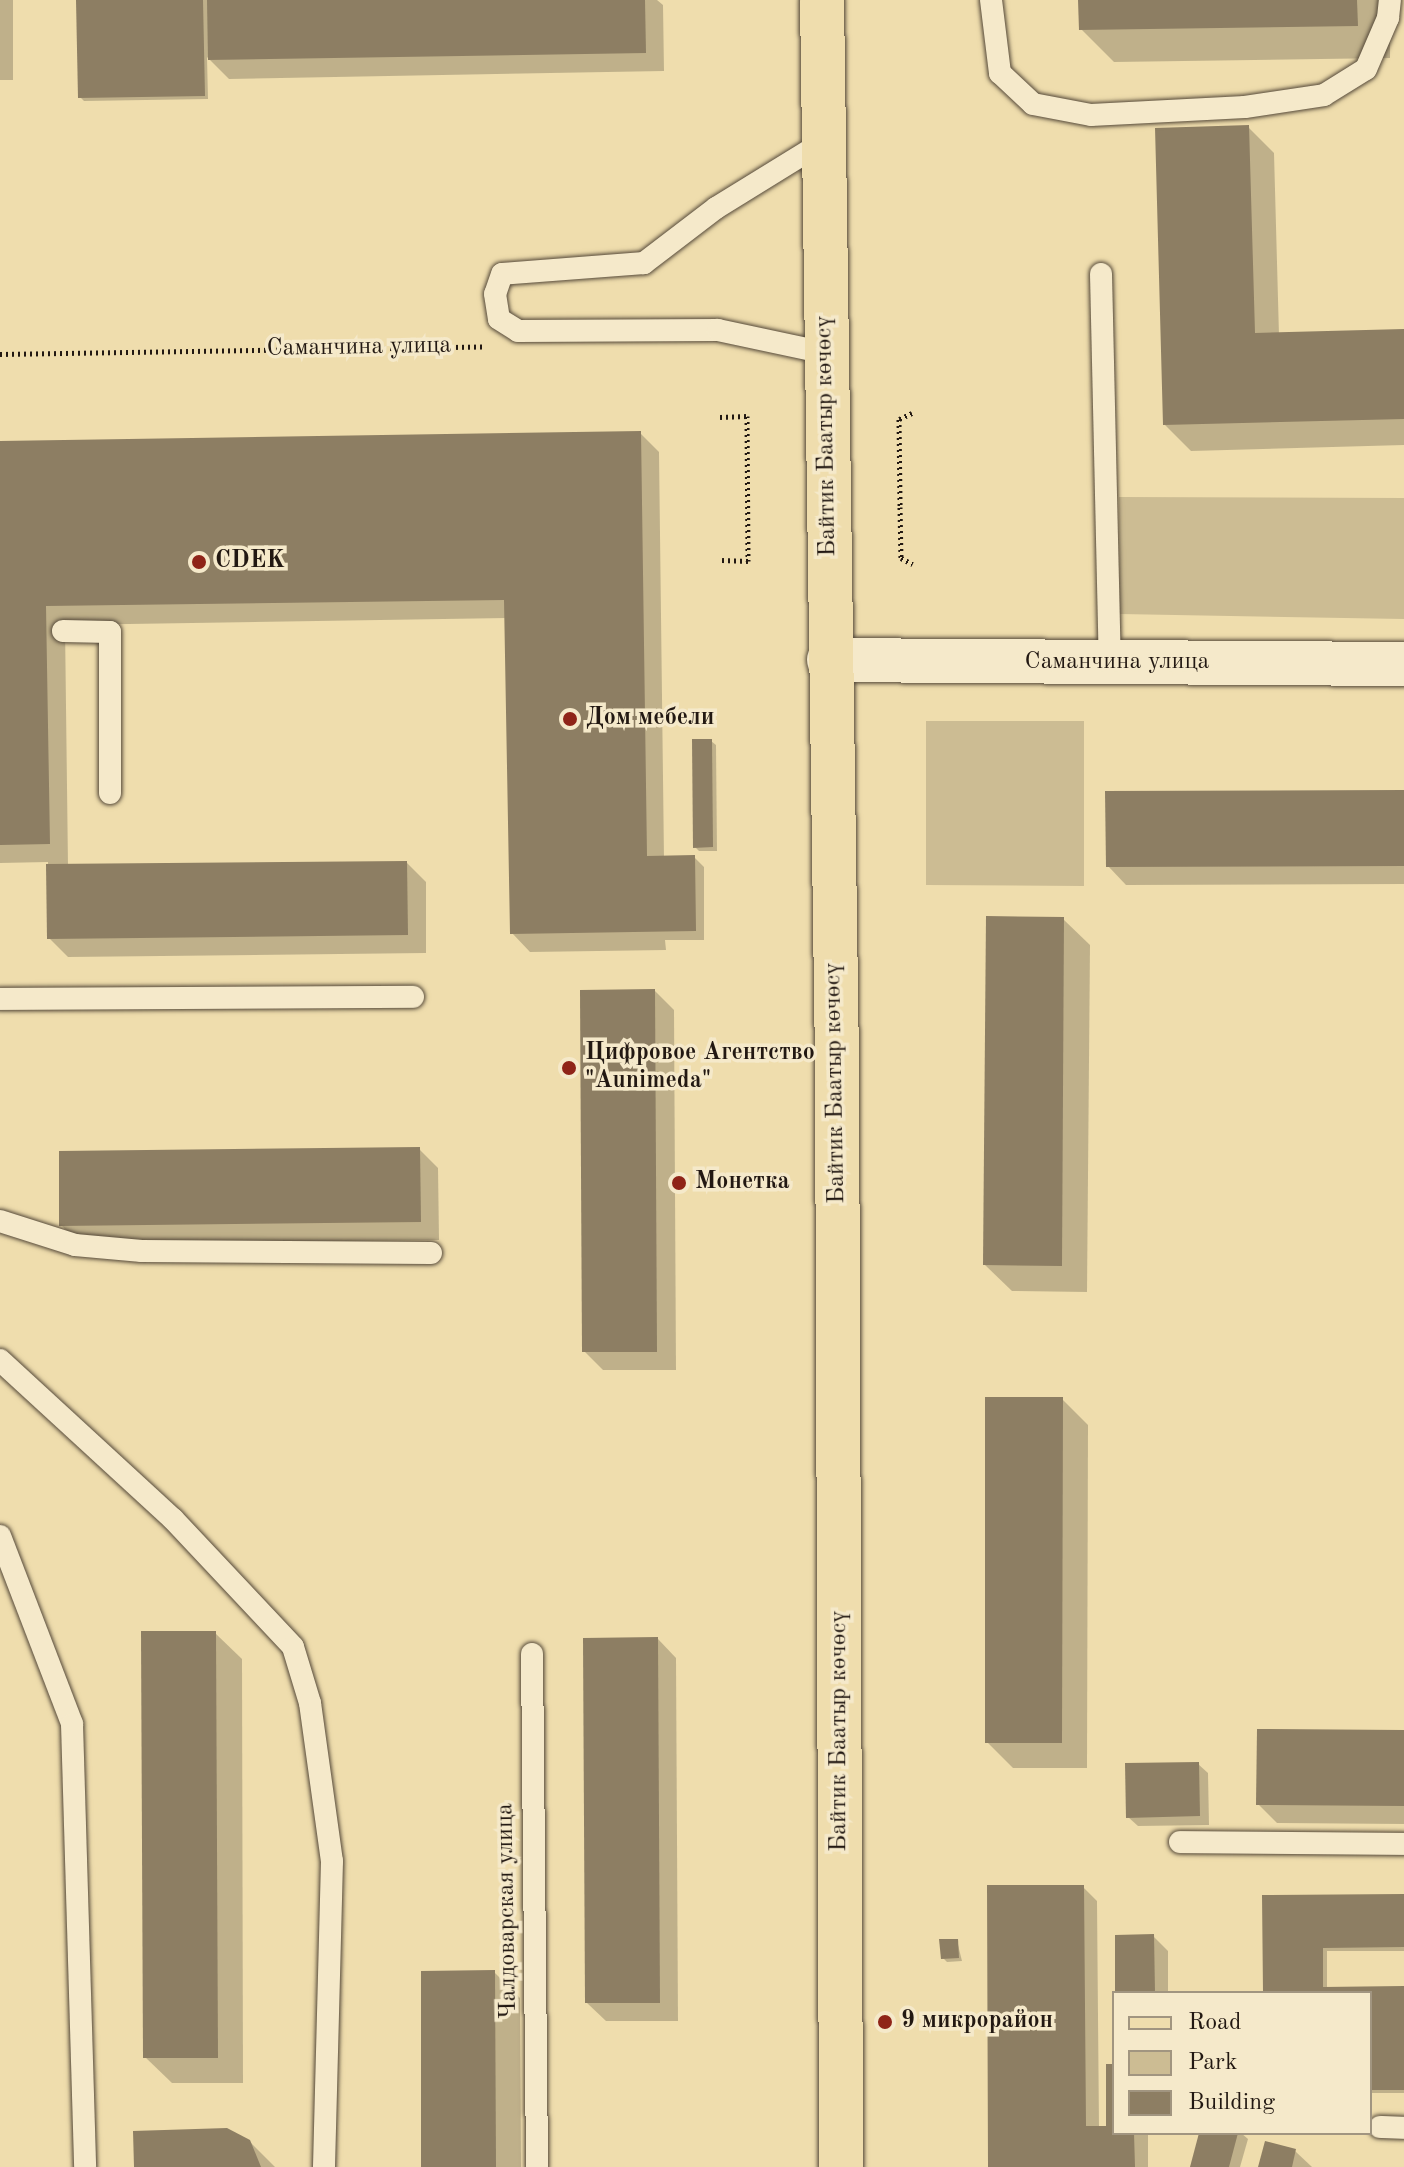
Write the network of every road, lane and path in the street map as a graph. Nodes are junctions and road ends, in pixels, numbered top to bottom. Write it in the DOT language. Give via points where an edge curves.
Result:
graph roads {
  1 [pos="822,0"];
  2 [pos="991,0"];
  3 [pos="1390,0"];
  4 [pos="823,142"];
  5 [pos="1101,274"];
  6 [pos="492,346"];
  7 [pos="826,353"];
  8 [pos="0,354"];
  9 [pos="912,413"];
  10 [pos="720,417"];
  11 [pos="722,560"];
  12 [pos="913,564"];
  13 [pos="63,631"];
  14 [pos="829,660"];
  15 [pos="1110,663"];
  16 [pos="1404,664"];
  17 [pos="110,793"];
  18 [pos="413,997"];
  19 [pos="0,999"];
  20 [pos="0,1221"];
  21 [pos="431,1253"];
  22 [pos="0,1360"];
  23 [pos="0,1536"];
  24 [pos="532,1654"];
  25 [pos="1180,1842"];
  26 [pos="1404,1844"];
  27 [pos="1380,2127"];
  28 [pos="1404,2128"];
  29 [pos="85,2167"];
  30 [pos="324,2167"];
  31 [pos="537,2167"];
  32 [pos="841,2167"];
  1 -- 4 [label="main road, Байтик Баатыр көчөсү"];
  2 -- 3 [label="lane" via="1000,73 1033,104 1091,115 1245,107 1324,95 1366,69 1388,18"];
  4 -- 7 [label="main road, Байтик Баатыр көчөсү"];
  4 -- 7 [label="lane" via="716,208 644,263 502,274 495,294 499,319 518,331 718,330"];
  5 -- 15 [label="lane"];
  6 -- 8 [label="path, Саманчина улица"];
  7 -- 14 [label="main road, Байтик Баатыр көчөсү"];
  9 -- 12 [label="path" via="899,419 901,558"];
  10 -- 11 [label="path" via="747,416 748,561"];
  13 -- 17 [label="lane" via="110,632"];
  14 -- 15 [label="street, Саманчина улица"];
  14 -- 32 [label="main road, Байтик Баатыр көчөсү" via="837,1063"];
  15 -- 16 [label="street, Саманчина улица"];
  18 -- 19 [label="lane"];
  20 -- 21 [label="lane" via="75,1245 142,1251"];
  22 -- 30 [label="lane" via="173,1519 293,1647 310,1703 332,1861"];
  23 -- 29 [label="lane" via="72,1724"];
  24 -- 31 [label="lane, Чалдоварская улица"];
  25 -- 26 [label="lane"];
  27 -- 28 [label="lane"];
}
